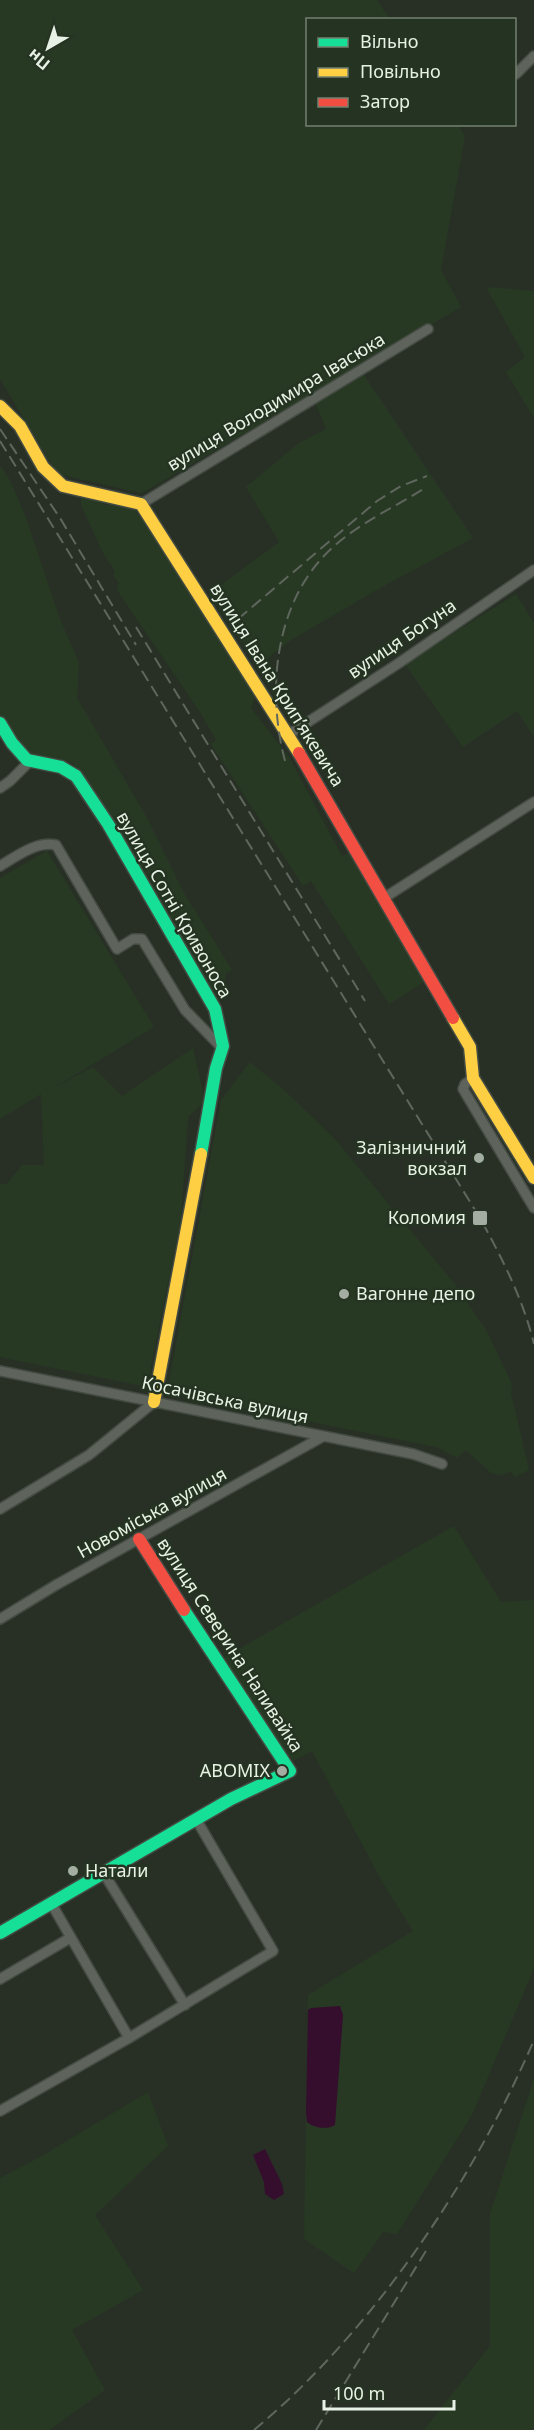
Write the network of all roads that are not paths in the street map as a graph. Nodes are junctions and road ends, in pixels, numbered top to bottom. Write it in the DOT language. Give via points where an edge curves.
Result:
graph roads {
  1 [pos="534,56"];
  2 [pos="516,74"];
  3 [pos="428,329"];
  4 [pos="0,406"];
  5 [pos="141,504"];
  6 [pos="534,570"];
  7 [pos="0,723"];
  8 [pos="288,735"];
  9 [pos="29,762"];
  10 [pos="0,788"];
  11 [pos="534,802"];
  12 [pos="0,866"];
  13 [pos="384,898"];
  14 [pos="223,1049"];
  15 [pos="473,1078"];
  16 [pos="534,1178"];
  17 [pos="534,1208"];
  18 [pos="0,1371"];
  19 [pos="154,1402"];
  20 [pos="322,1437"];
  21 [pos="442,1464"];
  22 [pos="0,1509"];
  23 [pos="140,1539"];
  24 [pos="0,1619"];
  25 [pos="196,1819"];
  26 [pos="103,1872"];
  27 [pos="51,1903"];
  28 [pos="0,1933"];
  29 [pos="70,1938"];
  30 [pos="0,1978"];
  31 [pos="185,2005"];
  32 [pos="129,2038"];
  33 [pos="0,2111"];
  1 -- 2 [label="street"];
  3 -- 5 [label="street, вулиця Володимира Івасюка"];
  4 -- 5 [label="street" via="22,429 44,471 63,486"];
  5 -- 8 [label="street, вулиця Івана Крипʼякевича"];
  6 -- 8 [label="street, вулиця Богуна"];
  7 -- 9 [label="street"];
  8 -- 13 [label="street, вулиця Івана Крипʼякевича"];
  9 -- 10 [label="street"];
  9 -- 14 [label="street, вулиця Сотні Кривоноса" via="61,767 81,783 213,1004"];
  11 -- 13 [label="street"];
  12 -- 14 [label="street" via="37,845 56,845 117,949 133,939 142,939 184,1010"];
  13 -- 15 [label="street, вулиця Івана Крипʼякевича" via="470,1047"];
  14 -- 19 [label="street, вулиця Сотні Кривоноса" via="216,1068"];
  15 -- 16 [label="street"];
  15 -- 17 [label="street" via="463,1085 464,1091"];
  18 -- 19 [label="street, Косачівська вулиця"];
  19 -- 20 [label="street, Косачівська вулиця"];
  19 -- 22 [label="street" via="89,1455"];
  20 -- 21 [label="street, Косачівська вулиця"];
  20 -- 23 [label="street, Новоміська вулиця"];
  23 -- 24 [label="street, Новоміська вулиця"];
  23 -- 25 [label="street, вулиця Северина Наливайка" via="290,1771"];
  25 -- 26 [label="street"];
  25 -- 31 [label="street" via="273,1951"];
  26 -- 27 [label="street"];
  26 -- 31 [label="street"];
  27 -- 28 [label="street"];
  27 -- 29 [label="street"];
  29 -- 30 [label="street"];
  29 -- 32 [label="street"];
  31 -- 32 [label="street"];
  32 -- 33 [label="street"];
}
